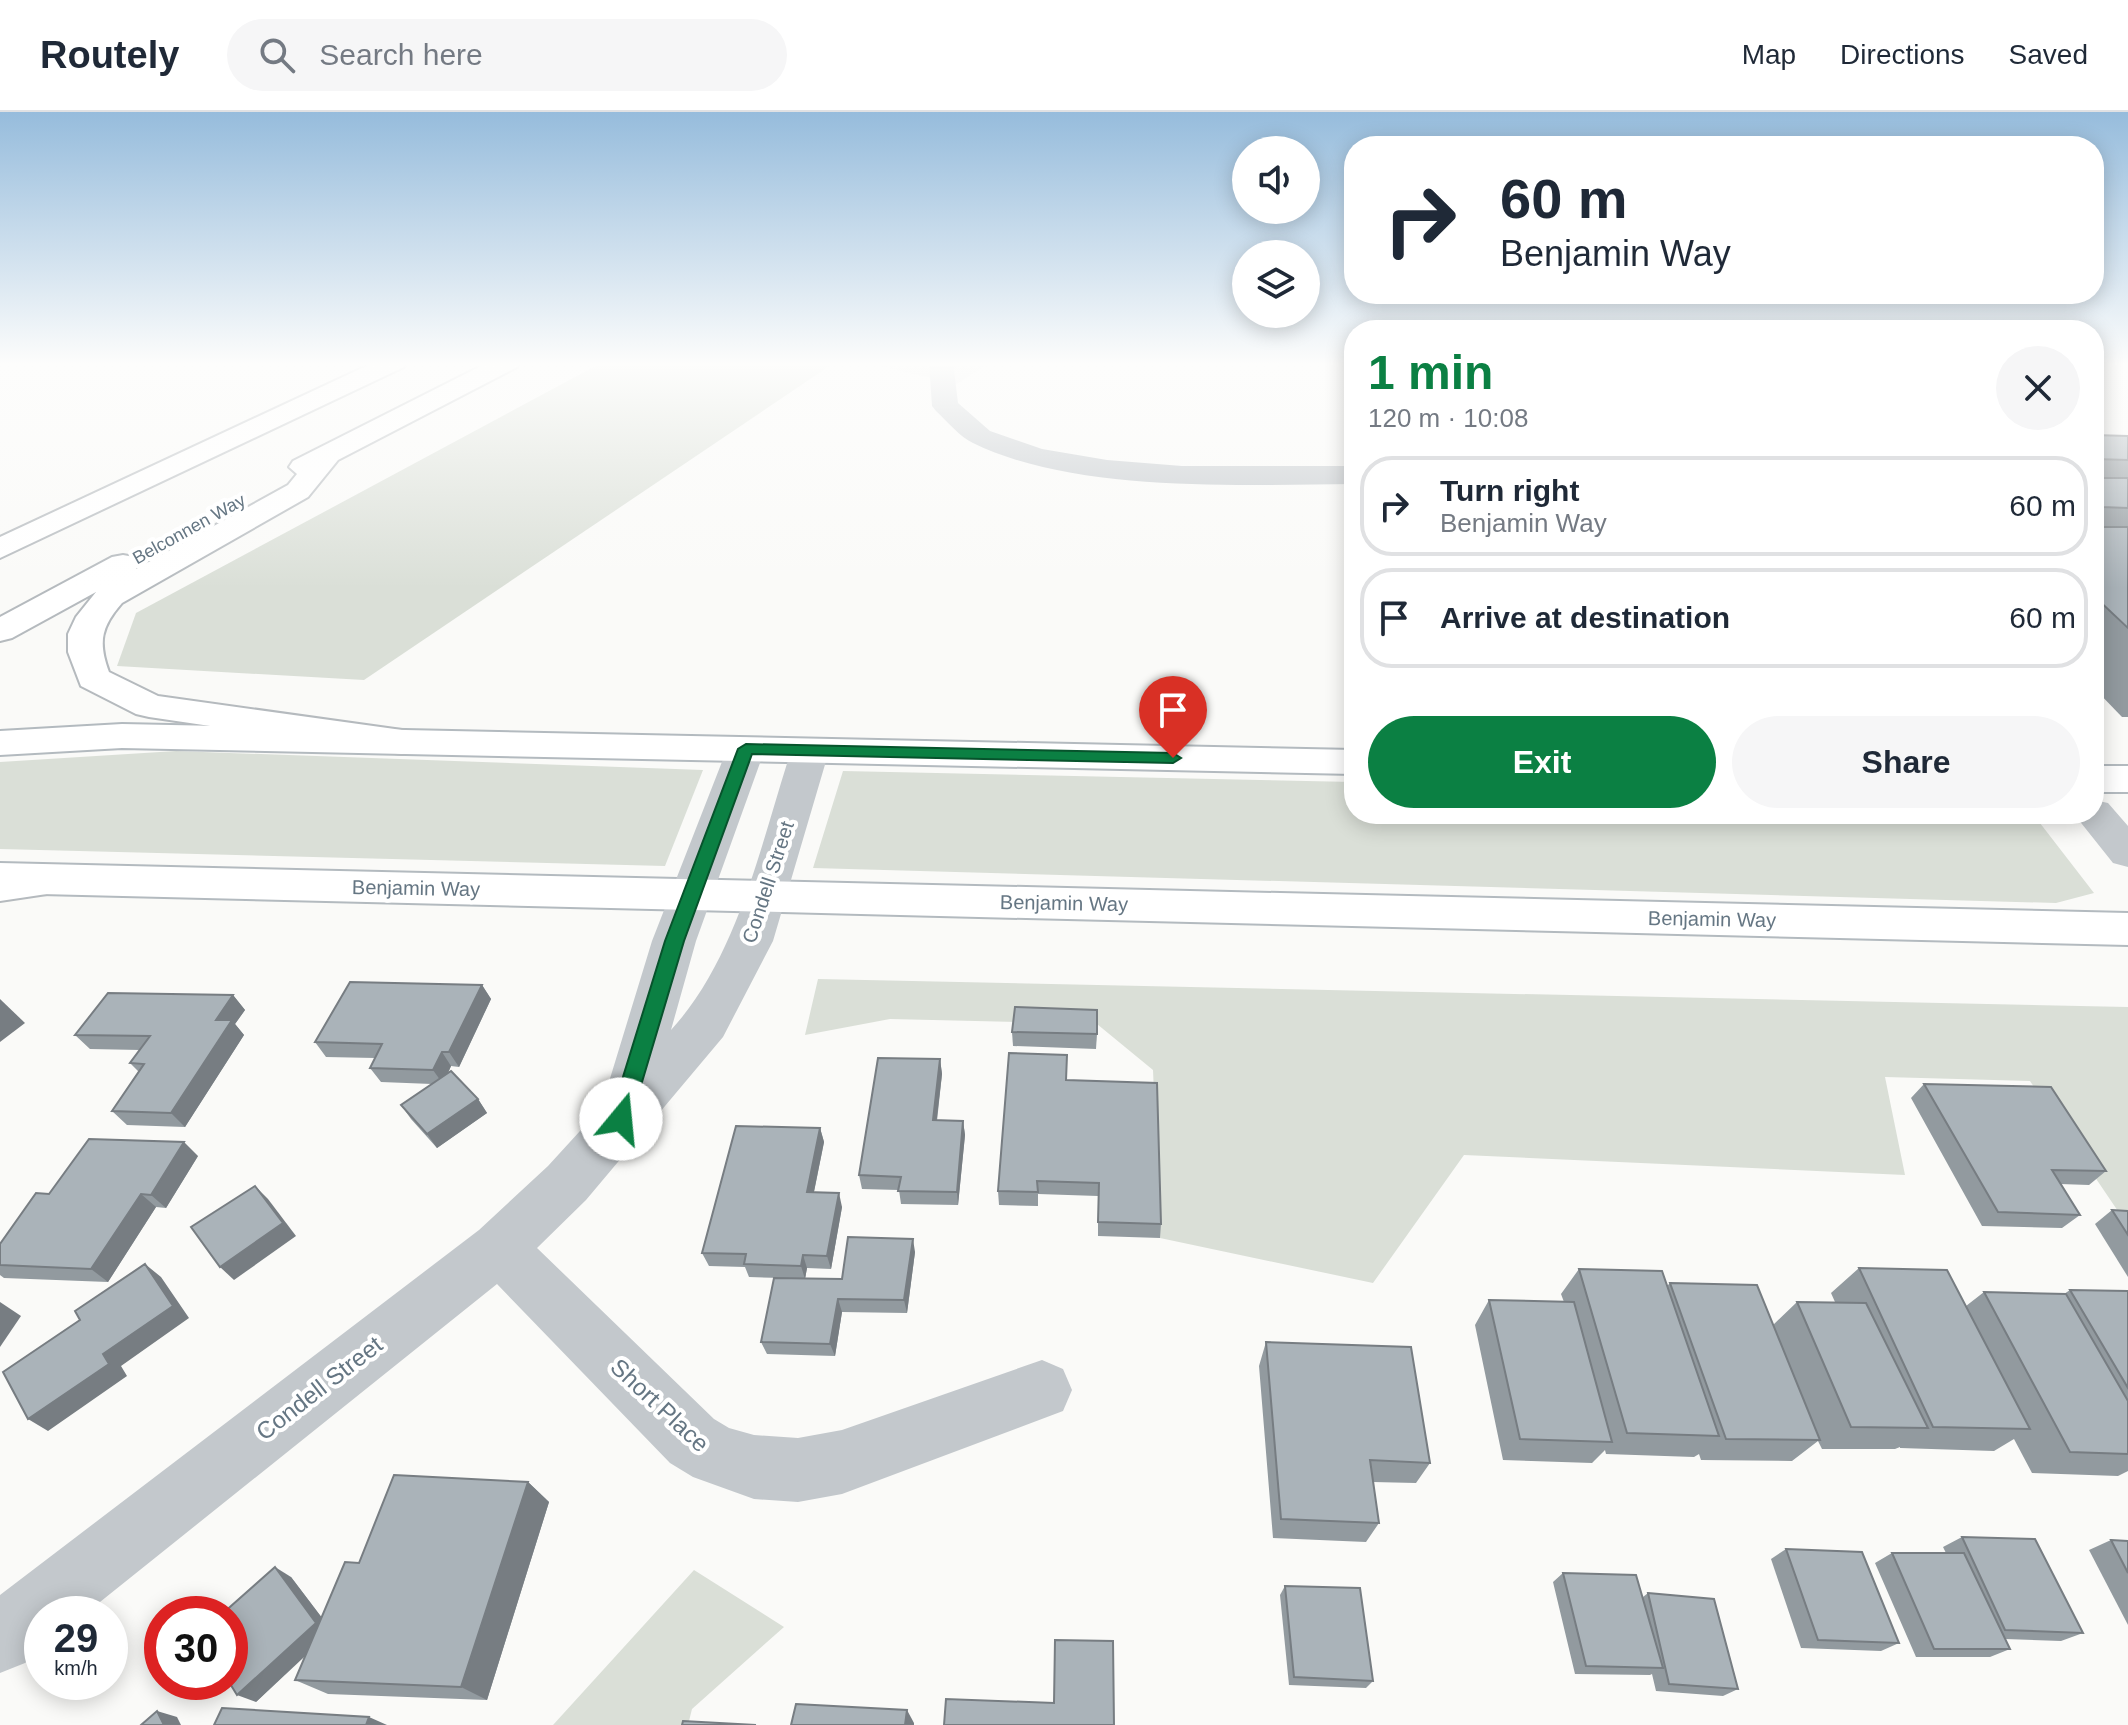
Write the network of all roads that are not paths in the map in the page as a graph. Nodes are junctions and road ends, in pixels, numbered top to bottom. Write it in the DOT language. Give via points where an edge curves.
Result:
graph roads {
  1 [pos="236,437"];
  2 [pos="360,437"];
  3 [pos="986,437"];
  4 [pos="329,453"];
  5 [pos="1344,475"];
  6 [pos="0,549"];
  7 [pos="0,631"];
  8 [pos="402,742"];
  9 [pos="0,743"];
  10 [pos="746,749"];
  11 [pos="810,751"];
  12 [pos="1344,762"];
  13 [pos="2104,779"];
  14 [pos="2128,779"];
  15 [pos="2103,824"];
  16 [pos="2128,853"];
  17 [pos="0,878"];
  18 [pos="52,880"];
  19 [pos="0,886"];
  20 [pos="692,895"];
  21 [pos="765,896"];
  22 [pos="2128,929"];
  23 [pos="621,1119"];
  24 [pos="499,1248"];
  25 [pos="1042,1390"];
  26 [pos="0,1638"];
  1 -- 6 [label="main road"];
  2 -- 4 [label="main road, Belconnen Way"];
  3 -- 5 [label="street" via="1031,457 1124,473"];
  4 -- 7 [label="main road, Belconnen Way"];
  4 -- 8 [label="main road" via="298,491 110,596 90,619 82,646 94,678 149,706"];
  8 -- 9 [label="main road" via="122,736"];
  8 -- 10 [label="main road"];
  10 -- 11 [label="main road"];
  10 -- 20 [label="street, Condell Street"];
  11 -- 12 [label="main road"];
  11 -- 21 [label="street, Condell Street"];
  13 -- 14 [label="main road"];
  15 -- 16 [label="street"];
  17 -- 18 [label="main road, Benjamin Way"];
  18 -- 19 [label="main road"];
  18 -- 20 [label="main road, Benjamin Way"];
  20 -- 21 [label="main road, Benjamin Way"];
  20 -- 23 [label="street, Condell Street"];
  21 -- 22 [label="main road, Benjamin Way"];
  21 -- 23 [label="street, Condell Street" via="751,941 706,1024"];
  23 -- 24 [label="street, Condell Street" via="567,1183"];
  24 -- 25 [label="street, Short Place" via="692,1441 715,1455 754,1467 798,1470 842,1462"];
  24 -- 26 [label="street, Condell Street"];
}
